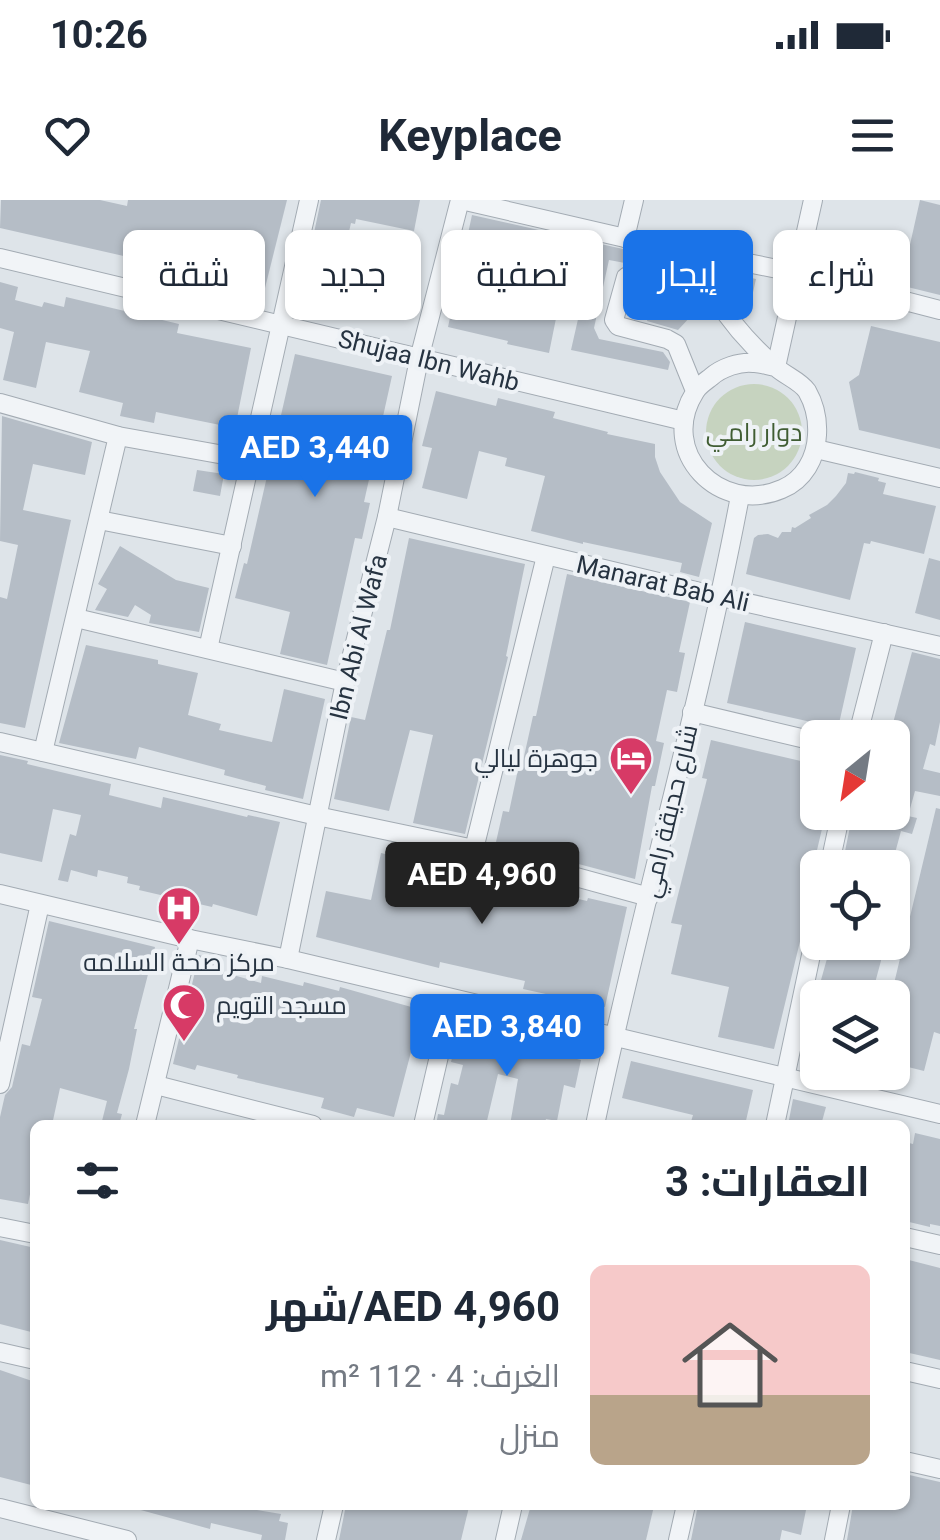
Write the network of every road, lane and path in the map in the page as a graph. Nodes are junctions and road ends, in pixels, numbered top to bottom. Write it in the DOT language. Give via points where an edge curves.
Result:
graph roads {
  1 [pos="308,200"];
  2 [pos="461,200"];
  3 [pos="634,200"];
  4 [pos="812,200"];
  5 [pos="627,230"];
  6 [pos="806,230"];
  7 [pos="623,238"];
  8 [pos="0,258"];
  9 [pos="910,302"];
  10 [pos="940,310"];
  11 [pos="787,320"];
  12 [pos="281,324"];
  13 [pos="418,359"];
  14 [pos="776,368"];
  15 [pos="695,391"];
  16 [pos="0,403"];
  17 [pos="684,421"];
  18 [pos="118,436"];
  19 [pos="816,450"];
  20 [pos="252,460"];
  21 [pos="940,478"];
  22 [pos="740,496"];
  23 [pos="387,517"];
  24 [pos="99,520"];
  25 [pos="232,546"];
  26 [pos="546,556"];
  27 [pos="721,597"];
  28 [pos="76,618"];
  29 [pos="884,632"];
  30 [pos="940,646"];
  31 [pos="208,650"];
  32 [pos="345,682"];
  33 [pos="692,712"];
  34 [pos="862,720"];
  35 [pos="800,738"];
  36 [pos="0,742"];
  37 [pos="43,752"];
  38 [pos="317,816"];
  39 [pos="474,849"];
  40 [pos="0,894"];
  41 [pos="650,897"];
  42 [pos="40,904"];
  43 [pos="190,939"];
  44 [pos="288,959"];
  45 [pos="810,960"];
  46 [pos="452,1000"];
  47 [pos="614,1036"];
  48 [pos="785,1077"];
  49 [pos="0,1084"];
  50 [pos="156,1085"];
  51 [pos="940,1114"];
  52 [pos="146,1120"];
  53 [pos="277,1120"];
  54 [pos="423,1120"];
  55 [pos="596,1120"];
  56 [pos="776,1120"];
  57 [pos="0,1227"];
  58 [pos="30,1233"];
  59 [pos="910,1238"];
  60 [pos="940,1245"];
  61 [pos="0,1352"];
  62 [pos="30,1359"];
  63 [pos="910,1373"];
  64 [pos="940,1379"];
  65 [pos="910,1462"];
  66 [pos="940,1469"];
  67 [pos="0,1508"];
  68 [pos="333,1510"];
  69 [pos="512,1510"];
  70 [pos="685,1510"];
  71 [pos="840,1510"];
  72 [pos="127,1540"];
  73 [pos="326,1540"];
  74 [pos="506,1540"];
  75 [pos="678,1540"];
  76 [pos="834,1540"];
  1 -- 12 [label="street"];
  2 -- 7 [label="street"];
  2 -- 13 [label="street, Ibn Abi Al Wafa"];
  3 -- 5 [label="street"];
  4 -- 6 [label="street"];
  8 -- 12 [label="street, Shujaa Ibn Wahb"];
  9 -- 10 [label="street"];
  11 -- 14 [label="street"];
  12 -- 13 [label="street, Shujaa Ibn Wahb"];
  12 -- 20 [label="street"];
  13 -- 17 [label="street, Shujaa Ibn Wahb"];
  13 -- 23 [label="street, Ibn Abi Al Wafa"];
  14 -- 15 [label="street" via="750,362 719,370"];
  14 -- 15 [label="street" via="712,292 626,277 614,320 676,344"];
  14 -- 19 [label="street" via="805,388 818,418"];
  15 -- 17 [label="street"];
  16 -- 18 [label="street"];
  17 -- 22 [label="street" via="697,470"];
  18 -- 20 [label="street"];
  18 -- 24 [label="street"];
  19 -- 21 [label="street"];
  19 -- 22 [label="street" via="787,487"];
  20 -- 25 [label="street"];
  22 -- 27 [label="street, شارع حديقة رامي"];
  23 -- 26 [label="street, Manarat Bab Ali"];
  23 -- 32 [label="street, Ibn Abi Al Wafa"];
  24 -- 25 [label="street"];
  24 -- 28 [label="street"];
  25 -- 31 [label="street"];
  26 -- 27 [label="street, Manarat Bab Ali"];
  26 -- 39 [label="street"];
  27 -- 29 [label="street, Manarat Bab Ali"];
  27 -- 33 [label="street, شارع حديقة رامي"];
  28 -- 31 [label="street"];
  28 -- 37 [label="street"];
  29 -- 30 [label="street, Manarat Bab Ali"];
  29 -- 34 [label="street"];
  31 -- 32 [label="street"];
  32 -- 38 [label="street, Ibn Abi Al Wafa"];
  33 -- 35 [label="street"];
  33 -- 41 [label="street, شارع حديقة رامي"];
  36 -- 37 [label="street"];
  37 -- 38 [label="street"];
  38 -- 39 [label="street"];
  38 -- 44 [label="street, Ibn Abi Al Wafa"];
  39 -- 41 [label="street"];
  40 -- 42 [label="street"];
  41 -- 47 [label="street, شارع حديقة رامي"];
  42 -- 43 [label="street"];
  42 -- 49 [label="street"];
  43 -- 44 [label="street"];
  43 -- 50 [label="street"];
  44 -- 46 [label="street"];
  45 -- 48 [label="street"];
  46 -- 47 [label="street"];
  46 -- 54 [label="street"];
  47 -- 48 [label="street"];
  47 -- 55 [label="street, شارع حديقة رامي"];
  48 -- 51 [label="street"];
  48 -- 56 [label="street"];
  50 -- 52 [label="street"];
  50 -- 53 [label="street"];
  57 -- 58 [label="street"];
  59 -- 60 [label="street"];
  61 -- 62 [label="street"];
  63 -- 64 [label="street"];
  65 -- 66 [label="street"];
  67 -- 72 [label="street"];
  68 -- 73 [label="street"];
  69 -- 74 [label="street"];
  70 -- 75 [label="street"];
  71 -- 76 [label="street"];
}
